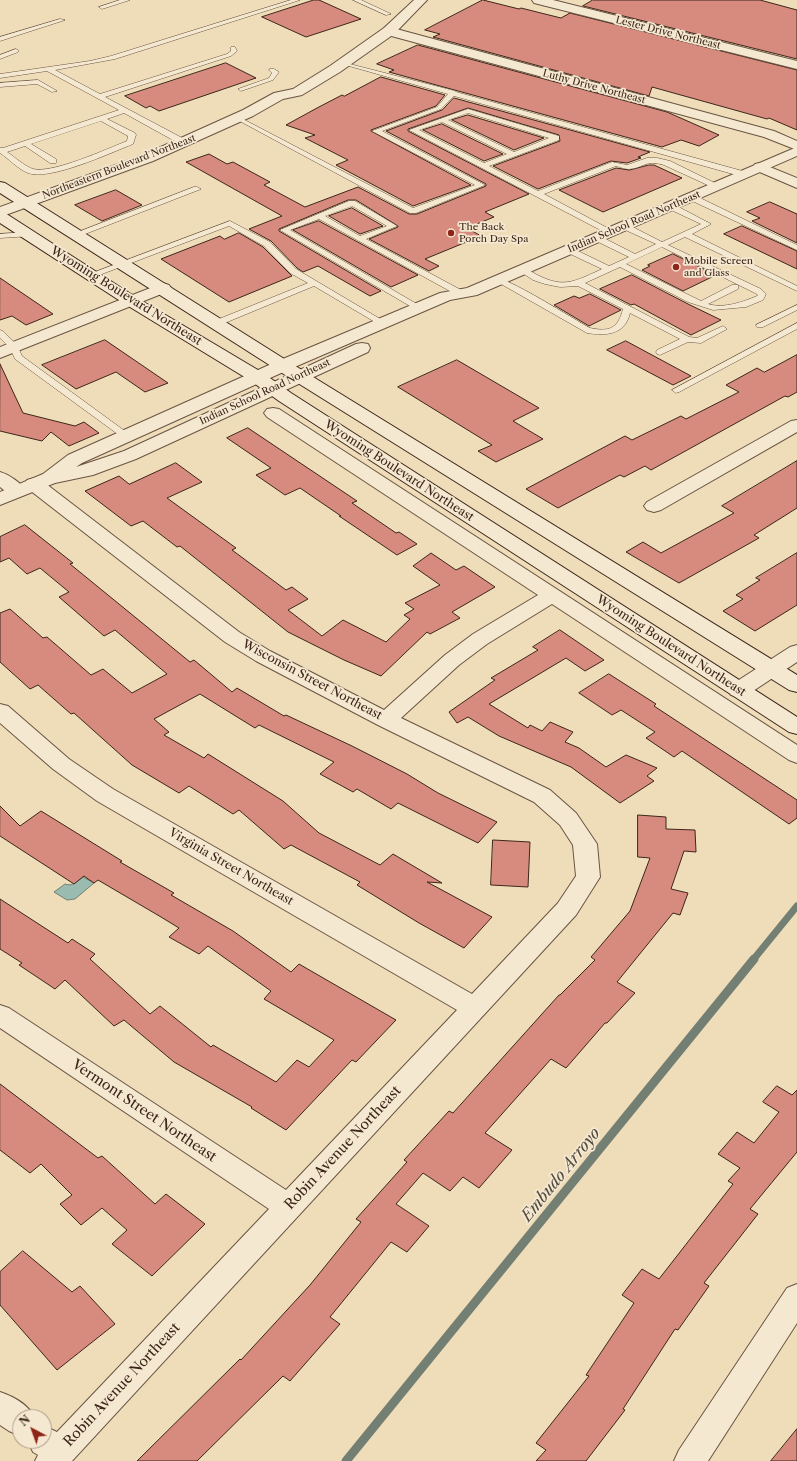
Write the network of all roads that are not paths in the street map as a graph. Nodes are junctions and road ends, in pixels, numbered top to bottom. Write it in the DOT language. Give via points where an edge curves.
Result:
graph roads {
  1 [pos="127,0"];
  2 [pos="297,0"];
  3 [pos="356,0"];
  4 [pos="421,0"];
  5 [pos="538,0"];
  6 [pos="399,3"];
  7 [pos="412,6"];
  8 [pos="102,7"];
  9 [pos="388,14"];
  10 [pos="62,20"];
  11 [pos="389,31"];
  12 [pos="0,38"];
  13 [pos="16,51"];
  14 [pos="235,51"];
  15 [pos="0,57"];
  16 [pos="345,62"];
  17 [pos="797,65"];
  18 [pos="48,69"];
  19 [pos="272,70"];
  20 [pos="0,76"];
  21 [pos="0,85"];
  22 [pos="241,89"];
  23 [pos="54,91"];
  24 [pos="453,92"];
  25 [pos="279,96"];
  26 [pos="99,97"];
  27 [pos="124,111"];
  28 [pos="101,118"];
  29 [pos="237,118"];
  30 [pos="442,120"];
  31 [pos="184,142"];
  32 [pos="25,143"];
  33 [pos="797,146"];
  34 [pos="1,150"];
  35 [pos="797,151"];
  36 [pos="513,154"];
  37 [pos="53,161"];
  38 [pos="483,166"];
  39 [pos="760,167"];
  40 [pos="743,174"];
  41 [pos="797,184"];
  42 [pos="0,186"];
  43 [pos="716,186"];
  44 [pos="197,189"];
  45 [pos="538,194"];
  46 [pos="691,197"];
  47 [pos="27,203"];
  48 [pos="670,206"];
  49 [pos="0,212"];
  50 [pos="0,216"];
  51 [pos="318,216"];
  52 [pos="611,232"];
  53 [pos="28,234"];
  54 [pos="77,234"];
  55 [pos="686,234"];
  56 [pos="0,236"];
  57 [pos="360,239"];
  58 [pos="663,244"];
  59 [pos="797,248"];
  60 [pos="569,250"];
  61 [pos="634,257"];
  62 [pos="123,263"];
  63 [pos="620,264"];
  64 [pos="608,269"];
  65 [pos="522,270"];
  66 [pos="91,275"];
  67 [pos="498,280"];
  68 [pos="314,283"];
  69 [pos="578,283"];
  70 [pos="735,287"];
  71 [pos="163,288"];
  72 [pos="797,289"];
  73 [pos="466,293"];
  74 [pos="131,301"];
  75 [pos="701,304"];
  76 [pos="418,307"];
  77 [pos="797,307"];
  78 [pos="627,309"];
  79 [pos="383,322"];
  80 [pos="217,323"];
  81 [pos="760,325"];
  82 [pos="797,326"];
  83 [pos="723,329"];
  84 [pos="0,333"];
  85 [pos="687,339"];
  86 [pos="7,350"];
  87 [pos="660,352"];
  88 [pos="291,371"];
  89 [pos="265,383"];
  90 [pos="676,390"];
  91 [pos="273,413"];
  92 [pos="797,425"];
  93 [pos="126,436"];
  94 [pos="0,478"];
  95 [pos="34,485"];
  96 [pos="0,499"];
  97 [pos="654,506"];
  98 [pos="553,595"];
  99 [pos="797,652"];
  100 [pos="771,668"];
  101 [pos="797,685"];
  102 [pos="739,690"];
  103 [pos="0,711"];
  104 [pos="386,720"];
  105 [pos="797,728"];
  106 [pos="797,755"];
  107 [pos="568,819"];
  108 [pos="474,1008"];
  109 [pos="0,1015"];
  110 [pos="289,1207"];
  111 [pos="797,1297"];
  112 [pos="0,1406"];
  113 [pos="12,1415"];
  114 [pos="51,1452"];
  115 [pos="690,1461"];
  1 -- 8 [label="lane"];
  2 -- 18 [label="lane" via="113,58"];
  3 -- 9 [label="lane"];
  4 -- 7 [label="street, Northeastern Boulevard Northeast"];
  5 -- 17 [label="street, Lester Drive Northeast"];
  6 -- 9 [label="street, Northeastern Boulevard Northeast"];
  7 -- 11 [label="street, Northeastern Boulevard Northeast"];
  9 -- 16 [label="street" via="392,19 389,23 347,54"];
  9 -- 25 [label="street, Northeastern Boulevard Northeast" via="321,66 284,88"];
  10 -- 12 [label="lane"];
  11 -- 16 [label="street, Northeastern Boulevard Northeast"];
  11 -- 33 [label="street, Luthy Drive Northeast" via="769,134"];
  13 -- 15 [label="lane"];
  14 -- 26 [label="lane"];
  16 -- 24 [label="lane"];
  16 -- 25 [label="street, Northeastern Boulevard Northeast" via="297,92"];
  18 -- 20 [label="lane"];
  18 -- 26 [label="lane"];
  19 -- 22 [label="lane" via="276,72 271,78"];
  21 -- 23 [label="lane" via="38,82"];
  24 -- 29 [label="lane" via="439,108 376,130 482,185 413,211"];
  24 -- 40 [label="lane"];
  25 -- 29 [label="street, Northeastern Boulevard Northeast"];
  26 -- 27 [label="lane"];
  27 -- 28 [label="lane"];
  27 -- 31 [label="lane"];
  28 -- 32 [label="lane"];
  28 -- 34 [label="lane" via="132,135 130,142 43,172 30,170"];
  29 -- 31 [label="street, Northeastern Boulevard Northeast"];
  30 -- 36 [label="lane"];
  30 -- 36 [label="lane" via="468,111 556,138"];
  30 -- 38 [label="lane" via="413,130"];
  31 -- 47 [label="street, Northeastern Boulevard Northeast"];
  32 -- 34 [label="lane"];
  32 -- 37 [label="lane"];
  35 -- 39 [label="street, Indian School Road Northeast"];
  36 -- 38 [label="lane"];
  38 -- 45 [label="lane"];
  39 -- 40 [label="street, Indian School Road Northeast"];
  39 -- 41 [label="street"];
  40 -- 43 [label="street, Indian School Road Northeast"];
  42 -- 47 [label="street"];
  43 -- 45 [label="lane" via="667,163 647,160 628,167 615,164"];
  43 -- 46 [label="street, Indian School Road Northeast"];
  44 -- 54 [label="lane"];
  45 -- 52 [label="lane"];
  46 -- 48 [label="street, Indian School Road Northeast"];
  46 -- 59 [label="lane"];
  47 -- 49 [label="street, Northeastern Boulevard Northeast"];
  47 -- 54 [label="street"];
  48 -- 52 [label="street, Indian School Road Northeast"];
  48 -- 55 [label="lane" via="707,224"];
  50 -- 53 [label="street, Wyoming Boulevard Northeast"];
  51 -- 57 [label="lane"];
  51 -- 57 [label="lane" via="352,204 393,226"];
  51 -- 76 [label="lane" via="284,230"];
  52 -- 58 [label="lane"];
  52 -- 60 [label="street, Indian School Road Northeast"];
  52 -- 61 [label="lane"];
  53 -- 56 [label="lane"];
  53 -- 66 [label="street, Wyoming Boulevard Northeast"];
  54 -- 62 [label="street"];
  55 -- 58 [label="lane"];
  55 -- 72 [label="lane"];
  57 -- 73 [label="lane"];
  58 -- 61 [label="lane"];
  58 -- 75 [label="lane" via="762,294 760,298 743,305 713,308"];
  60 -- 64 [label="lane"];
  60 -- 65 [label="street, Indian School Road Northeast"];
  61 -- 63 [label="lane"];
  62 -- 66 [label="lane"];
  62 -- 68 [label="lane" via="230,223 267,244 293,271"];
  62 -- 71 [label="street"];
  63 -- 64 [label="lane"];
  63 -- 75 [label="lane"];
  64 -- 69 [label="lane"];
  65 -- 67 [label="street, Indian School Road Northeast"];
  65 -- 69 [label="lane" via="545,283 559,286"];
  66 -- 74 [label="street, Wyoming Boulevard Northeast"];
  67 -- 73 [label="street, Indian School Road Northeast"];
  67 -- 78 [label="lane" via="587,330 602,334 614,330 624,321"];
  68 -- 79 [label="lane"];
  68 -- 80 [label="lane"];
  69 -- 78 [label="lane"];
  70 -- 75 [label="lane"];
  71 -- 74 [label="street"];
  71 -- 80 [label="street"];
  73 -- 76 [label="street, Indian School Road Northeast" via="446,296"];
  73 -- 88 [label="street, Indian School Road Northeast" via="462,305"];
  74 -- 86 [label="street"];
  74 -- 89 [label="street, Wyoming Boulevard Northeast"];
  76 -- 79 [label="street, Indian School Road Northeast"];
  77 -- 81 [label="lane"];
  78 -- 85 [label="lane"];
  79 -- 88 [label="street, Indian School Road Northeast"];
  80 -- 88 [label="street"];
  82 -- 90 [label="lane"];
  83 -- 85 [label="lane" via="698,341"];
  84 -- 86 [label="lane"];
  85 -- 87 [label="lane"];
  86 -- 93 [label="lane"];
  88 -- 89 [label="street, Indian School Road Northeast"];
  88 -- 100 [label="street"];
  89 -- 93 [label="street, Indian School Road Northeast"];
  89 -- 95 [label="street, Indian School Road Northeast" via="130,454 86,471"];
  89 -- 102 [label="street, Wyoming Boulevard Northeast"];
  91 -- 98 [label="street"];
  92 -- 97 [label="street"];
  93 -- 95 [label="street, Indian School Road Northeast" via="75,459"];
  94 -- 95 [label="street, Wisconsin Street Northeast"];
  95 -- 96 [label="street, Indian School Road Northeast"];
  95 -- 104 [label="street, Wisconsin Street Northeast" via="232,637 263,656"];
  98 -- 104 [label="street" via="480,639 452,660"];
  98 -- 106 [label="street"];
  99 -- 100 [label="street"];
  100 -- 101 [label="street"];
  100 -- 102 [label="street"];
  102 -- 105 [label="street, Wyoming Boulevard Northeast"];
  103 -- 108 [label="street, Virginia Street Northeast" via="61,764 105,795"];
  104 -- 107 [label="street, Wisconsin Street Northeast" via="542,796"];
  107 -- 108 [label="street, Robin Avenue Northeast" via="585,844 588,877 566,909"];
  108 -- 110 [label="street, Robin Avenue Northeast"];
  109 -- 110 [label="street, Vermont Street Northeast"];
  110 -- 114 [label="street, Robin Avenue Northeast"];
  111 -- 115 [label="street"];
  112 -- 113 [label="street"];
}
